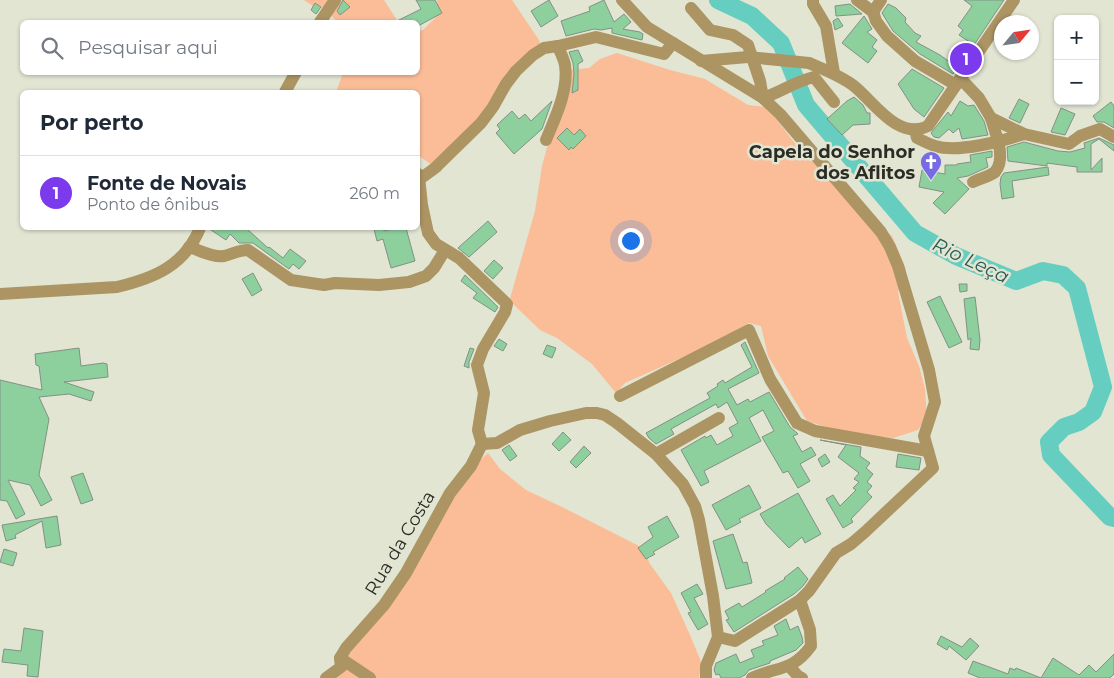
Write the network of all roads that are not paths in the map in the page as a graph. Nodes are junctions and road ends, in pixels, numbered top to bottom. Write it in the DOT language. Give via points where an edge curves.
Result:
graph roads {
  1 [pos="335,0"];
  2 [pos="622,0"];
  3 [pos="813,0"];
  4 [pos="857,0"];
  5 [pos="881,0"];
  6 [pos="1014,0"];
  7 [pos="691,8"];
  8 [pos="873,12"];
  9 [pos="321,20"];
  10 [pos="673,43"];
  11 [pos="558,46"];
  12 [pos="701,61"];
  13 [pos="834,73"];
  14 [pos="294,75"];
  15 [pos="958,82"];
  16 [pos="287,90"];
  17 [pos="763,98"];
  18 [pos="834,102"];
  19 [pos="991,118"];
  20 [pos="915,130"];
  21 [pos="1024,134"];
  22 [pos="1114,137"];
  23 [pos="546,140"];
  24 [pos="998,142"];
  25 [pos="420,176"];
  26 [pos="973,182"];
  27 [pos="420,186"];
  28 [pos="199,230"];
  29 [pos="189,247"];
  30 [pos="445,250"];
  31 [pos="0,294"];
  32 [pos="620,396"];
  33 [pos="719,418"];
  34 [pos="482,444"];
  35 [pos="928,451"];
  36 [pos="656,454"];
  37 [pos="800,600"];
  38 [pos="718,637"];
  39 [pos="340,658"];
  40 [pos="790,666"];
  41 [pos="326,678"];
  42 [pos="370,678"];
  43 [pos="706,678"];
  44 [pos="752,678"];
  45 [pos="802,678"];
  1 -- 9 [label="street"];
  2 -- 10 [label="street" via="648,27"];
  3 -- 13 [label="street" via="826,26"];
  4 -- 8 [label="street"];
  5 -- 8 [label="street"];
  6 -- 15 [label="street"];
  7 -- 17 [label="street" via="710,30 733,35 748,45"];
  8 -- 15 [label="street" via="887,36 915,60"];
  10 -- 11 [label="street" via="664,54 596,37"];
  10 -- 12 [label="street"];
  11 -- 23 [label="street" via="565,65 564,82"];
  11 -- 25 [label="street" via="544,48 527,61 506,84 481,123 435,168"];
  12 -- 13 [label="street, bridge" via="748,57 809,63"];
  12 -- 17 [label="street"];
  13 -- 20 [label="street" via="854,86 878,111 898,125"];
  14 -- 16 [label="street"];
  15 -- 19 [label="street" via="979,98"];
  15 -- 20 [label="street" via="928,126"];
  17 -- 18 [label="street" via="814,77"];
  17 -- 35 [label="street" via="864,212 890,247 928,370 934,402 924,436"];
  19 -- 21 [label="street"];
  19 -- 24 [label="street"];
  20 -- 24 [label="street" via="917,138 936,147 958,148"];
  21 -- 22 [label="street" via="1069,144 1100,129"];
  21 -- 24 [label="street"];
  24 -- 26 [label="street" via="1000,162 994,172"];
  27 -- 30 [label="street" via="428,233"];
  28 -- 29 [label="street"];
  29 -- 30 [label="street" via="220,256 248,250 291,280 324,285 409,282 426,276"];
  29 -- 31 [label="street" via="166,270 118,287"];
  30 -- 34 [label="street" via="459,258 507,304 477,366 484,393 478,430"];
  32 -- 35 [label="street" via="749,330 770,379 797,423 814,431"];
  33 -- 36 [label="street"];
  34 -- 36 [label="street" via="497,443 520,430 586,413 605,415"];
  34 -- 39 [label="street, Rua da Costa" via="471,466 450,493 406,573"];
  35 -- 37 [label="street" via="933,468 851,544 836,553"];
  36 -- 38 [label="street" via="683,484 695,506 714,596"];
  37 -- 38 [label="street" via="735,641"];
  37 -- 40 [label="street" via="812,646 803,658"];
  38 -- 43 [label="street" via="706,666"];
  39 -- 41 [label="street, Rua da Costa" via="341,666"];
  39 -- 42 [label="street"];
  40 -- 44 [label="street"];
  40 -- 45 [label="street"];
}
